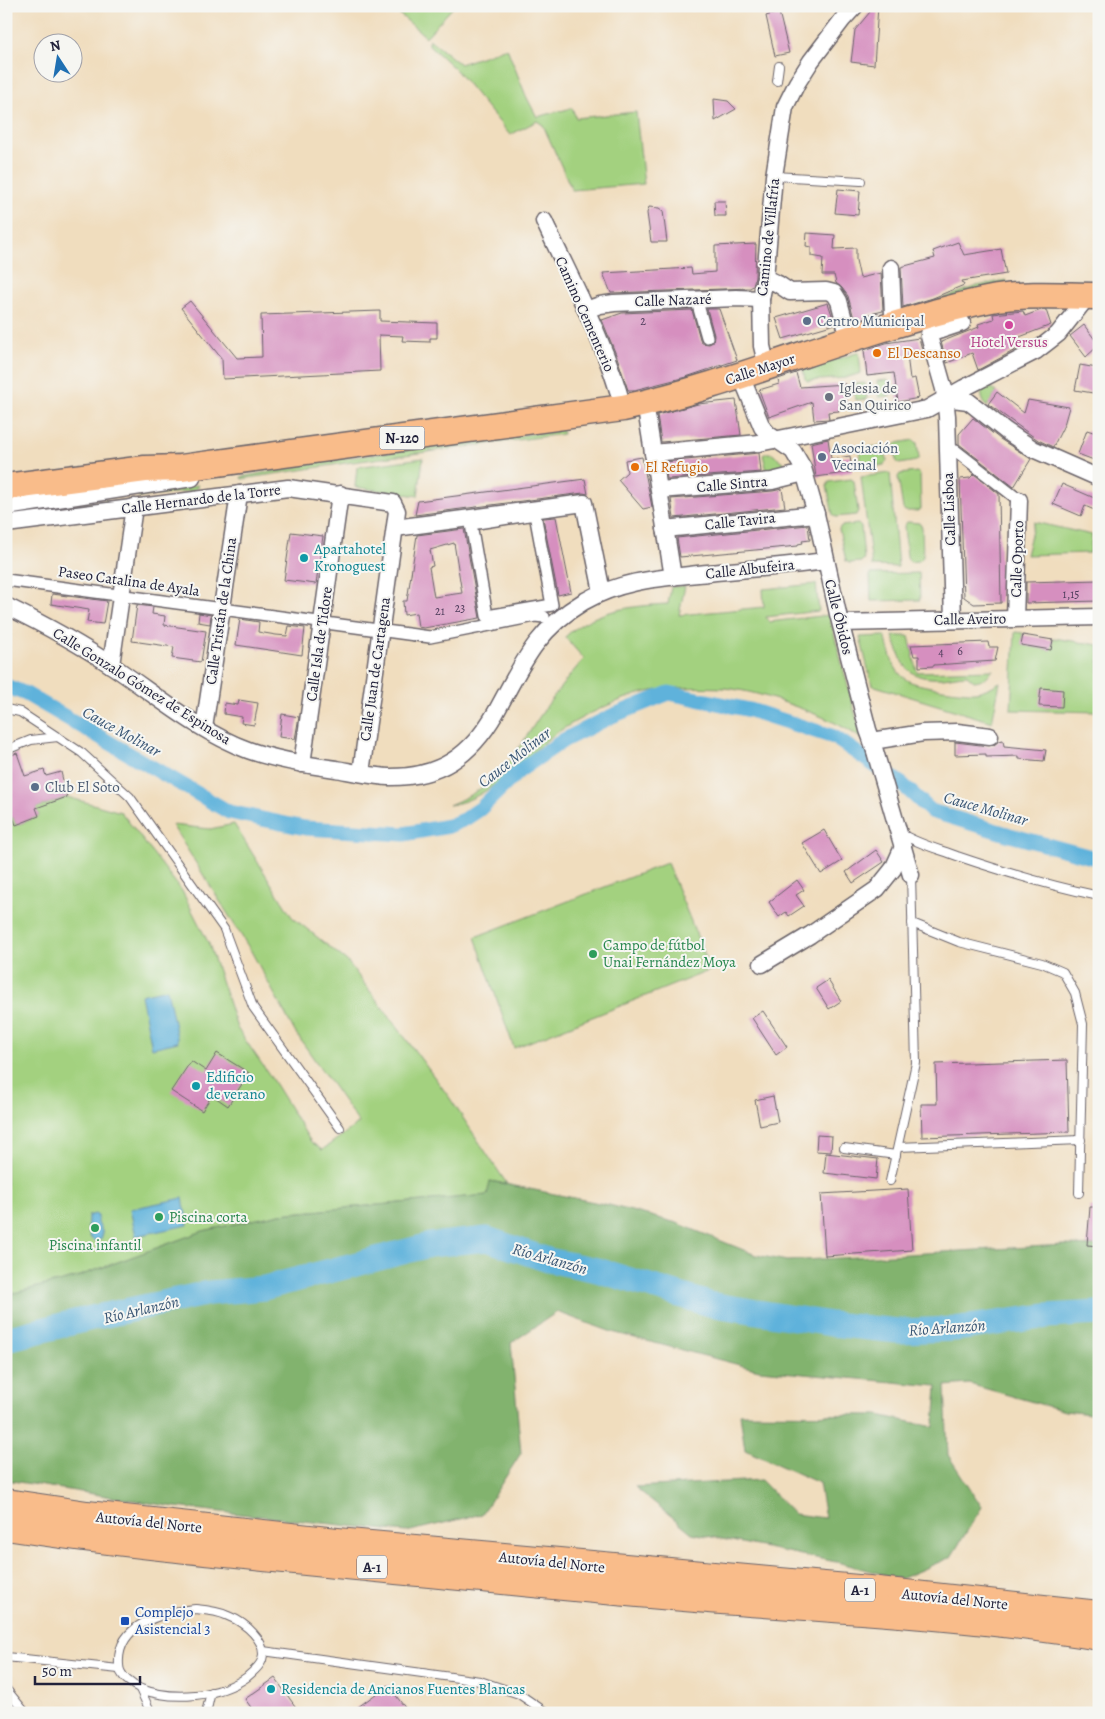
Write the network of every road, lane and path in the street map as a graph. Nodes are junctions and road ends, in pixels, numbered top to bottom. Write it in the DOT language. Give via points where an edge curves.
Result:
graph roads {
  1 [pos="855,6"];
  2 [pos="779,66"];
  3 [pos="777,81"];
  4 [pos="774,176"];
  5 [pos="861,181"];
  6 [pos="544,221"];
  7 [pos="891,268"];
  8 [pos="765,278"];
  9 [pos="1093,296"];
  10 [pos="761,299"];
  11 [pos="698,305"];
  12 [pos="586,310"];
  13 [pos="962,323"];
  14 [pos="895,324"];
  15 [pos="707,337"];
  16 [pos="849,339"];
  17 [pos="766,367"];
  18 [pos="741,376"];
  19 [pos="945,398"];
  20 [pos="634,405"];
  21 [pos="776,440"];
  22 [pos="956,451"];
  23 [pos="298,452"];
  24 [pos="653,453"];
  25 [pos="180,468"];
  26 [pos="804,473"];
  27 [pos="1099,478"];
  28 [pos="6,487"];
  29 [pos="659,490"];
  30 [pos="239,494"];
  31 [pos="340,494"];
  32 [pos="1019,500"];
  33 [pos="6,501"];
  34 [pos="395,506"];
  35 [pos="6,508"];
  36 [pos="134,508"];
  37 [pos="535,514"];
  38 [pos="816,514"];
  39 [pos="6,524"];
  40 [pos="395,528"];
  41 [pos="665,528"];
  42 [pos="826,562"];
  43 [pos="673,577"];
  44 [pos="6,580"];
  45 [pos="602,592"];
  46 [pos="121,595"];
  47 [pos="6,606"];
  48 [pos="222,609"];
  49 [pos="544,617"];
  50 [pos="1099,617"];
  51 [pos="1015,618"];
  52 [pos="953,620"];
  53 [pos="322,622"];
  54 [pos="840,623"];
  55 [pos="380,630"];
  56 [pos="111,665"];
  57 [pos="6,709"];
  58 [pos="204,728"];
  59 [pos="990,736"];
  60 [pos="58,737"];
  61 [pos="872,741"];
  62 [pos="6,750"];
  63 [pos="302,764"];
  64 [pos="361,773"];
  65 [pos="901,840"];
  66 [pos="911,875"];
  67 [pos="1099,896"];
  68 [pos="912,922"];
  69 [pos="762,964"];
  70 [pos="340,1128"];
  71 [pos="1080,1140"];
  72 [pos="844,1148"];
  73 [pos="897,1151"];
  74 [pos="890,1181"];
  75 [pos="1080,1193"];
  76 [pos="6,1503"];
  77 [pos="6,1526"];
  78 [pos="740,1601"];
  79 [pos="1099,1615"];
  80 [pos="1099,1636"];
  81 [pos="1099,1648"];
  82 [pos="263,1651"];
  83 [pos="6,1657"];
  84 [pos="119,1669"];
  85 [pos="6,1689"];
  86 [pos="140,1689"];
  87 [pos="211,1692"];
  88 [pos="24,1711"];
  89 [pos="151,1713"];
  90 [pos="206,1713"];
  91 [pos="547,1713"];
  1 -- 4 [label="street, Camino de Villafría" via="811,61 785,108"];
  2 -- 3 [label="lane"];
  4 -- 5 [label="lane"];
  4 -- 8 [label="street, Camino de Villafría"];
  6 -- 12 [label="street, Camino Cementerio"];
  7 -- 14 [label="street"];
  8 -- 10 [label="street, Camino de Villafría"];
  8 -- 16 [label="street" via="790,292 826,291 834,294 839,301"];
  9 -- 14 [label="highway, Calle Mayor / N-120" via="999,298"];
  9 -- 19 [label="street" via="1075,310 1066,325 1041,348"];
  10 -- 12 [label="street, Calle Nazaré" via="614,303"];
  10 -- 17 [label="street, Camino de Villafría"];
  11 -- 15 [label="street"];
  12 -- 20 [label="street, Camino Cementerio" via="613,376"];
  13 -- 19 [label="street, Calle Lisboa" via="929,334"];
  14 -- 16 [label="highway, Calle Mayor / N-120"];
  16 -- 17 [label="highway, Calle Mayor / N-120"];
  17 -- 18 [label="highway, Calle Mayor / N-120"];
  18 -- 20 [label="highway, Calle Mayor / N-120"];
  18 -- 21 [label="street, Calle Óbidos" via="762,427"];
  19 -- 21 [label="street" via="922,410"];
  19 -- 27 [label="street" via="968,401 1033,449"];
  19 -- 52 [label="street, Calle Lisboa"];
  20 -- 23 [label="highway, N-120"];
  20 -- 24 [label="street, Camino Cementerio"];
  21 -- 24 [label="street"];
  21 -- 26 [label="street, Calle Óbidos" via="793,451"];
  22 -- 32 [label="street"];
  23 -- 25 [label="highway, N-120"];
  23 -- 35 [label="street" via="281,462 247,469"];
  24 -- 29 [label="street, Camino Cementerio"];
  25 -- 28 [label="highway, N-120" via="145,469"];
  25 -- 33 [label="highway, N-120" via="147,479"];
  26 -- 29 [label="street, Calle Sintra" via="772,481"];
  26 -- 38 [label="street, Calle Óbidos"];
  29 -- 41 [label="street, Camino Cementerio"];
  30 -- 31 [label="street, Calle Hernardo de la Torre" via="288,488"];
  30 -- 36 [label="street, Calle Hernardo de la Torre"];
  30 -- 48 [label="street, Calle Tristán de la China"];
  31 -- 34 [label="street, Calle Hernardo de la Torre" via="390,502"];
  31 -- 53 [label="street, Calle Isla de Tidore"];
  32 -- 51 [label="street, Calle Oporto"];
  34 -- 40 [label="street, Calle Juan de Cartagena"];
  36 -- 39 [label="street, Calle Hernardo de la Torre"];
  36 -- 46 [label="street"];
  37 -- 37 [label="street" via="552,606 488,616 471,524"];
  38 -- 41 [label="street, Calle Tavira"];
  38 -- 42 [label="street, Calle Óbidos"];
  40 -- 45 [label="street" via="584,503"];
  40 -- 55 [label="street, Calle Juan de Cartagena"];
  41 -- 43 [label="street, Camino Cementerio"];
  42 -- 43 [label="street, Calle Albufeira"];
  42 -- 54 [label="street, Calle Óbidos"];
  43 -- 45 [label="street, Calle Gonzalo Gómez de Espinosa" via="641,580"];
  44 -- 46 [label="street, Paseo Catalina de Ayala"];
  45 -- 64 [label="street, Calle Gonzalo Gómez de Espinosa" via="566,613 542,635 523,661 485,730 460,757 435,769 406,776"];
  46 -- 48 [label="street, Paseo Catalina de Ayala"];
  46 -- 56 [label="street"];
  47 -- 56 [label="street, Calle Gonzalo Gómez de Espinosa"];
  48 -- 53 [label="street, Paseo Catalina de Ayala"];
  48 -- 58 [label="street, Calle Tristán de la China"];
  49 -- 55 [label="street, Paseo Catalina de Ayala" via="535,616 430,637"];
  50 -- 51 [label="street, Calle Aveiro"];
  51 -- 52 [label="street, Calle Aveiro"];
  52 -- 54 [label="street, Calle Aveiro"];
  53 -- 55 [label="street, Paseo Catalina de Ayala"];
  53 -- 63 [label="street, Calle Isla de Tidore"];
  54 -- 61 [label="street, Calle Óbidos"];
  55 -- 64 [label="street, Calle Juan de Cartagena"];
  56 -- 58 [label="street, Calle Gonzalo Gómez de Espinosa"];
  57 -- 60 [label="lane" via="20,712"];
  58 -- 63 [label="street, Calle Gonzalo Gómez de Espinosa" via="245,749"];
  59 -- 61 [label="street" via="957,732 923,733"];
  60 -- 62 [label="lane" via="32,740"];
  60 -- 70 [label="lane" via="82,753 136,804 224,929 253,1007"];
  61 -- 65 [label="street, Calle Óbidos"];
  63 -- 64 [label="street, Calle Gonzalo Gómez de Espinosa"];
  65 -- 66 [label="street, Calle Óbidos"];
  65 -- 67 [label="lane"];
  65 -- 69 [label="street" via="893,869 876,889"];
  66 -- 68 [label="lane"];
  68 -- 71 [label="lane" via="959,942 1042,963 1063,972 1075,993 1083,1024"];
  68 -- 73 [label="lane" via="916,1063"];
  71 -- 73 [label="lane"];
  71 -- 75 [label="lane"];
  72 -- 73 [label="lane"];
  73 -- 74 [label="lane"];
  76 -- 79 [label="highway, Autovía del Norte / A-1" via="337,1542 870,1590"];
  77 -- 78 [label="highway, Autovía del Norte / A-1" via="281,1559"];
  78 -- 80 [label="highway" via="958,1619"];
  78 -- 81 [label="highway, A-1" via="1040,1636"];
  82 -- 84 [label="lane" via="252,1632 228,1616 212,1611 179,1610 135,1628 120,1647"];
  82 -- 87 [label="lane" via="255,1671 228,1687"];
  82 -- 91 [label="lane" via="480,1681 519,1694"];
  83 -- 84 [label="lane"];
  84 -- 86 [label="lane"];
  85 -- 88 [label="lane"];
  86 -- 87 [label="lane" via="175,1695"];
  86 -- 89 [label="lane"];
  87 -- 90 [label="lane"];
}
